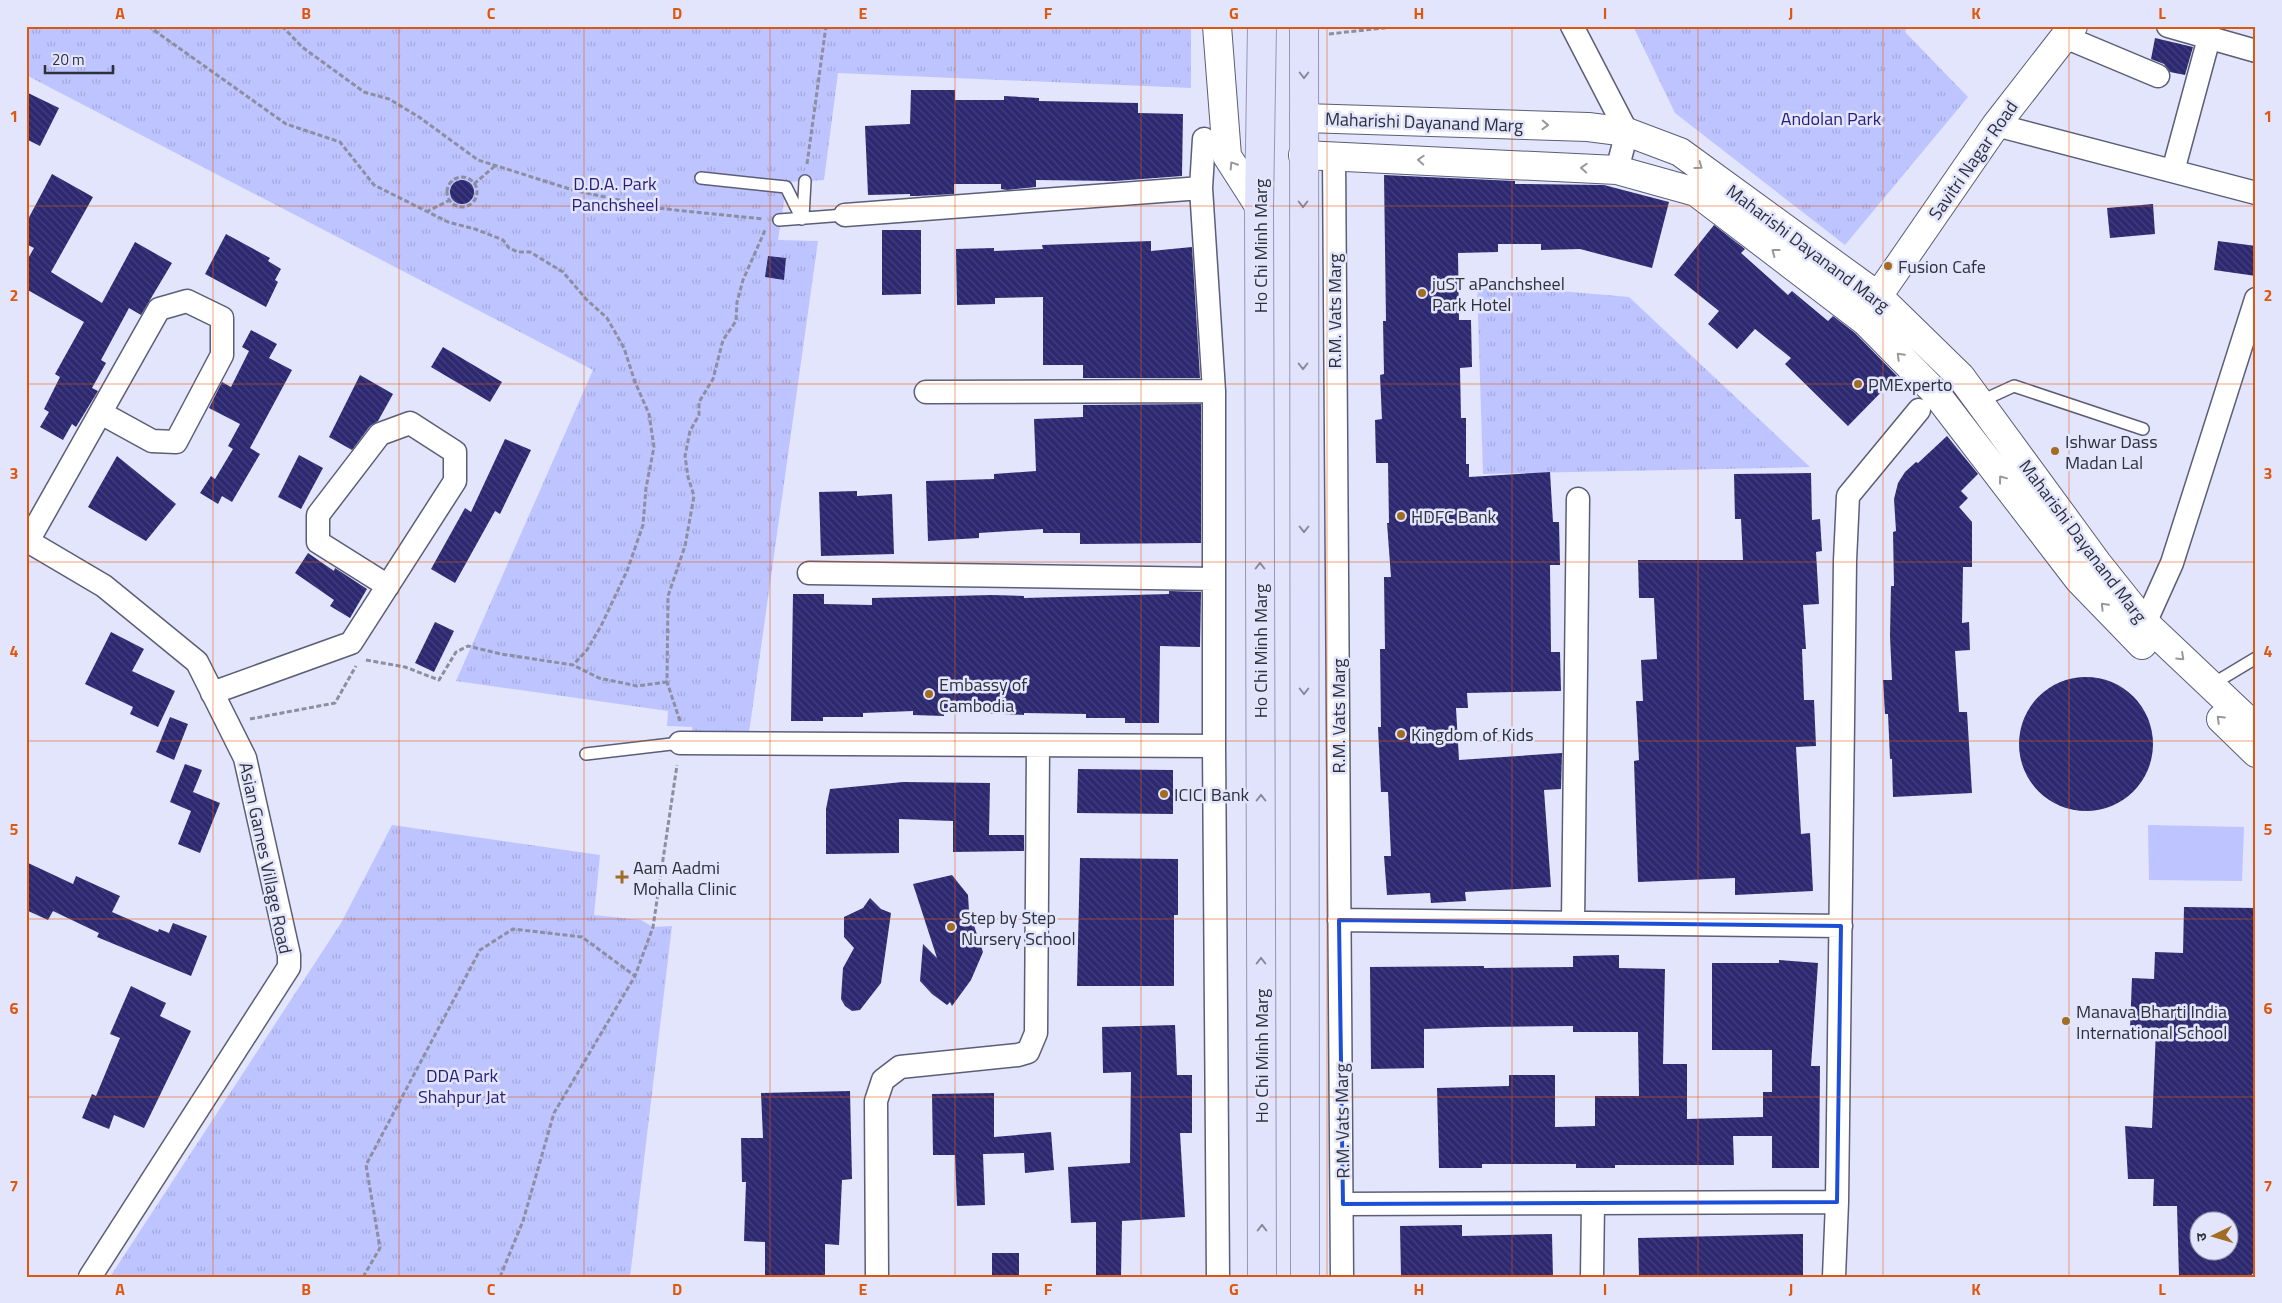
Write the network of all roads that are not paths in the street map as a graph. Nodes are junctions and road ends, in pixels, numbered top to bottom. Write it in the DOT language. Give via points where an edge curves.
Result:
graph roads {
  1 [pos="1217,26"];
  2 [pos="1262,26"];
  3 [pos="1572,26"];
  4 [pos="2168,26"];
  5 [pos="1304,31"];
  6 [pos="2069,32"];
  7 [pos="2209,38"];
  8 [pos="2256,51"];
  9 [pos="2158,76"];
  10 [pos="1304,118"];
  11 [pos="1388,122"];
  12 [pos="1466,122"];
  13 [pos="1996,125"];
  14 [pos="1626,132"];
  15 [pos="1204,140"];
  16 [pos="1303,155"];
  17 [pos="1334,156"];
  18 [pos="1385,158"];
  19 [pos="1464,163"];
  20 [pos="1617,170"];
  21 [pos="2173,171"];
  22 [pos="701,178"];
  23 [pos="805,181"];
  24 [pos="1202,188"];
  25 [pos="2256,193"];
  26 [pos="1259,206"];
  27 [pos="845,215"];
  28 [pos="802,219"];
  29 [pos="775,220"];
  30 [pos="1878,296"];
  31 [pos="2256,299"];
  32 [pos="1865,321"];
  33 [pos="1214,391"];
  34 [pos="926,392"];
  35 [pos="1979,402"];
  36 [pos="1919,410"];
  37 [pos="101,413"];
  38 [pos="2143,429"];
  39 [pos="1578,500"];
  40 [pos="27,541"];
  41 [pos="2089,572"];
  42 [pos="809,573"];
  43 [pos="1214,578"];
  44 [pos="388,586"];
  45 [pos="2145,623"];
  46 [pos="2256,658"];
  47 [pos="2211,685"];
  48 [pos="212,692"];
  49 [pos="2256,728"];
  50 [pos="680,742"];
  51 [pos="1038,746"];
  52 [pos="1214,746"];
  53 [pos="2256,753"];
  54 [pos="586,754"];
  55 [pos="1339,920"];
  56 [pos="1573,923"];
  57 [pos="1841,926"];
  58 [pos="1838,1202"];
  59 [pos="1593,1203"];
  60 [pos="1343,1204"];
  61 [pos="90,1277"];
  62 [pos="877,1277"];
  63 [pos="1218,1277"];
  64 [pos="1262,1277"];
  65 [pos="1305,1277"];
  66 [pos="1342,1277"];
  67 [pos="1592,1277"];
  68 [pos="1834,1277"];
  26 -- 1 [label="street, one-way" via="1227,156"];
  2 -- 26 [label="main road, Ho Chi Minh Marg"];
  3 -- 14 [label="street"];
  4 -- 7 [label="street"];
  5 -- 10 [label="main road, one-way"];
  6 -- 9 [label="street"];
  6 -- 13 [label="street, Savitri Nagar Road"];
  7 -- 8 [label="street"];
  7 -- 21 [label="street"];
  10 -- 11 [label="street, Maharishi Dayanand Marg"];
  10 -- 16 [label="main road"];
  11 -- 12 [label="street, Maharishi Dayanand Marg"];
  11 -- 18 [label="street"];
  12 -- 14 [label="street, Maharishi Dayanand Marg, one-way" via="1588,127"];
  12 -- 19 [label="street"];
  13 -- 21 [label="street"];
  13 -- 30 [label="street, Savitri Nagar Road"];
  14 -- 20 [label="street"];
  14 -- 30 [label="street, Maharishi Dayanand Marg, one-way" via="1680,152"];
  15 -- 24 [label="street"];
  16 -- 17 [label="street, Maharishi Dayanand Marg"];
  16 -- 65 [label="main road, one-way"];
  17 -- 18 [label="street, Maharishi Dayanand Marg"];
  17 -- 55 [label="street, R.M. Vats Marg"];
  19 -- 18 [label="street, Maharishi Dayanand Marg, one-way"];
  20 -- 19 [label="street, Maharishi Dayanand Marg, one-way"];
  32 -- 20 [label="street, Maharishi Dayanand Marg, one-way" via="1696,192"];
  21 -- 25 [label="street"];
  22 -- 28 [label="lane" via="786,187"];
  23 -- 28 [label="lane"];
  24 -- 27 [label="street"];
  24 -- 33 [label="street"];
  64 -- 26 [label="main road, Ho Chi Minh Marg, one-way"];
  27 -- 28 [label="lane"];
  28 -- 29 [label="lane"];
  30 -- 32 [label="street, Savitri Nagar Road"];
  30 -- 35 [label="street, Maharishi Dayanand Marg" via="1961,377"];
  31 -- 45 [label="street" via="2172,563"];
  41 -- 32 [label="street, Maharishi Dayanand Marg, one-way" via="1934,391"];
  33 -- 34 [label="street"];
  33 -- 43 [label="street"];
  35 -- 38 [label="lane" via="2014,386"];
  35 -- 41 [label="street, Maharishi Dayanand Marg"];
  36 -- 57 [label="street" via="1848,496"];
  37 -- 37 [label="street" via="159,309 187,301 222,318 222,355 176,442 152,441"];
  37 -- 40 [label="street"];
  39 -- 56 [label="street"];
  40 -- 48 [label="street, Asian Games Village Road" via="104,586 197,662"];
  41 -- 45 [label="street, Maharishi Dayanand Marg"];
  53 -- 41 [label="street, Maharishi Dayanand Marg, one-way" via="2144,647"];
  42 -- 43 [label="street"];
  43 -- 52 [label="street"];
  44 -- 44 [label="street" via="455,481 455,452 410,424 380,434 318,515 318,542"];
  44 -- 48 [label="street" via="351,643"];
  45 -- 47 [label="street, Maharishi Dayanand Marg, one-way"];
  46 -- 47 [label="lane"];
  47 -- 49 [label="street, Maharishi Dayanand Marg"];
  48 -- 61 [label="street, Asian Games Village Road" via="245,758 288,941 289,967"];
  50 -- 51 [label="street"];
  50 -- 54 [label="lane"];
  51 -- 52 [label="street"];
  51 -- 62 [label="street" via="1036,1034 1033,1044 1028,1052 1018,1055 900,1067 883,1080 876,1101"];
  52 -- 63 [label="street"];
  55 -- 56 [label="street"];
  55 -- 60 [label="street, R.M. Vats Marg"];
  56 -- 57 [label="street"];
  57 -- 58 [label="street"];
  58 -- 59 [label="street"];
  58 -- 68 [label="street"];
  59 -- 60 [label="street"];
  59 -- 67 [label="street"];
  60 -- 66 [label="street, R.M. Vats Marg"];
}
